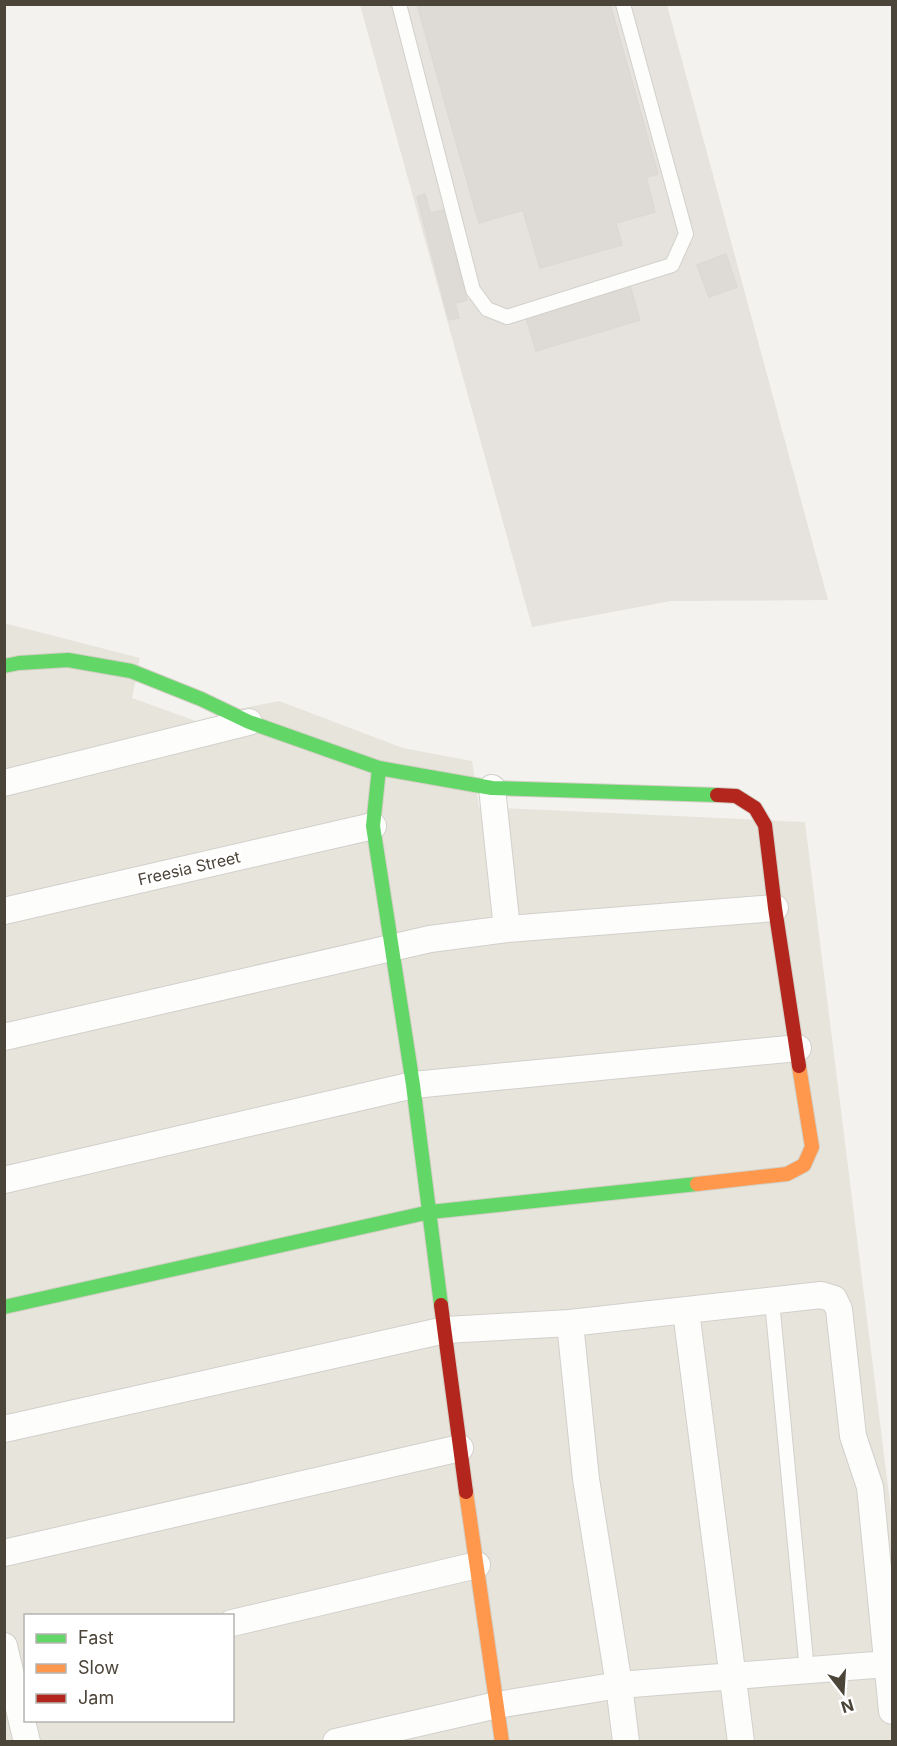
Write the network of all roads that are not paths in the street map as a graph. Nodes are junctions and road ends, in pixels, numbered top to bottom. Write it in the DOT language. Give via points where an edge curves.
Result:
graph roads {
  1 [pos="399,4"];
  2 [pos="623,4"];
  3 [pos="4,666"];
  4 [pos="249,722"];
  5 [pos="379,768"];
  6 [pos="4,783"];
  7 [pos="492,789"];
  8 [pos="373,826"];
  9 [pos="775,908"];
  10 [pos="4,911"];
  11 [pos="507,929"];
  12 [pos="393,946"];
  13 [pos="4,1037"];
  14 [pos="798,1048"];
  15 [pos="413,1085"];
  16 [pos="4,1180"];
  17 [pos="430,1212"];
  18 [pos="772,1300"];
  19 [pos="4,1307"];
  20 [pos="686,1311"];
  21 [pos="570,1323"];
  22 [pos="445,1330"];
  23 [pos="4,1429"];
  24 [pos="460,1448"];
  25 [pos="4,1553"];
  26 [pos="477,1565"];
  27 [pos="234,1623"];
  28 [pos="4,1646"];
  29 [pos="887,1664"];
  30 [pos="807,1671"];
  31 [pos="19,1673"];
  32 [pos="733,1677"];
  33 [pos="619,1685"];
  34 [pos="497,1705"];
  35 [pos="892,1710"];
  36 [pos="24,1716"];
  37 [pos="25,1722"];
  38 [pos="27,1742"];
  39 [pos="336,1742"];
  40 [pos="502,1742"];
  41 [pos="626,1742"];
  42 [pos="741,1742"];
  1 -- 2 [label="lane" via="473,290 487,309 507,317 672,265 686,234"];
  3 -- 4 [label="street" via="68,660 131,671"];
  4 -- 5 [label="street"];
  4 -- 6 [label="street"];
  5 -- 7 [label="street"];
  5 -- 8 [label="street"];
  7 -- 9 [label="street" via="736,796 755,808 765,825"];
  7 -- 11 [label="street"];
  8 -- 10 [label="street, Freesia Street"];
  8 -- 12 [label="street"];
  9 -- 11 [label="street"];
  9 -- 14 [label="street"];
  11 -- 12 [label="street"];
  12 -- 13 [label="street"];
  12 -- 15 [label="street"];
  14 -- 15 [label="street"];
  14 -- 17 [label="street" via="812,1147 801,1170"];
  15 -- 16 [label="street"];
  15 -- 17 [label="street"];
  17 -- 19 [label="street"];
  17 -- 22 [label="street"];
  18 -- 20 [label="street"];
  18 -- 29 [label="street" via="821,1295 834,1299 839,1309 853,1436 870,1487"];
  18 -- 30 [label="lane"];
  20 -- 21 [label="street"];
  20 -- 32 [label="street"];
  21 -- 22 [label="street"];
  21 -- 33 [label="street" via="586,1479"];
  22 -- 23 [label="street"];
  22 -- 24 [label="street"];
  24 -- 25 [label="street"];
  24 -- 26 [label="street"];
  26 -- 27 [label="street"];
  26 -- 34 [label="street"];
  28 -- 31 [label="street"];
  29 -- 30 [label="street"];
  29 -- 35 [label="street"];
  30 -- 32 [label="street"];
  31 -- 36 [label="street"];
  32 -- 33 [label="street"];
  32 -- 42 [label="street"];
  33 -- 34 [label="street"];
  33 -- 41 [label="street"];
  34 -- 39 [label="street"];
  34 -- 40 [label="street"];
  37 -- 38 [label="street"];
}
